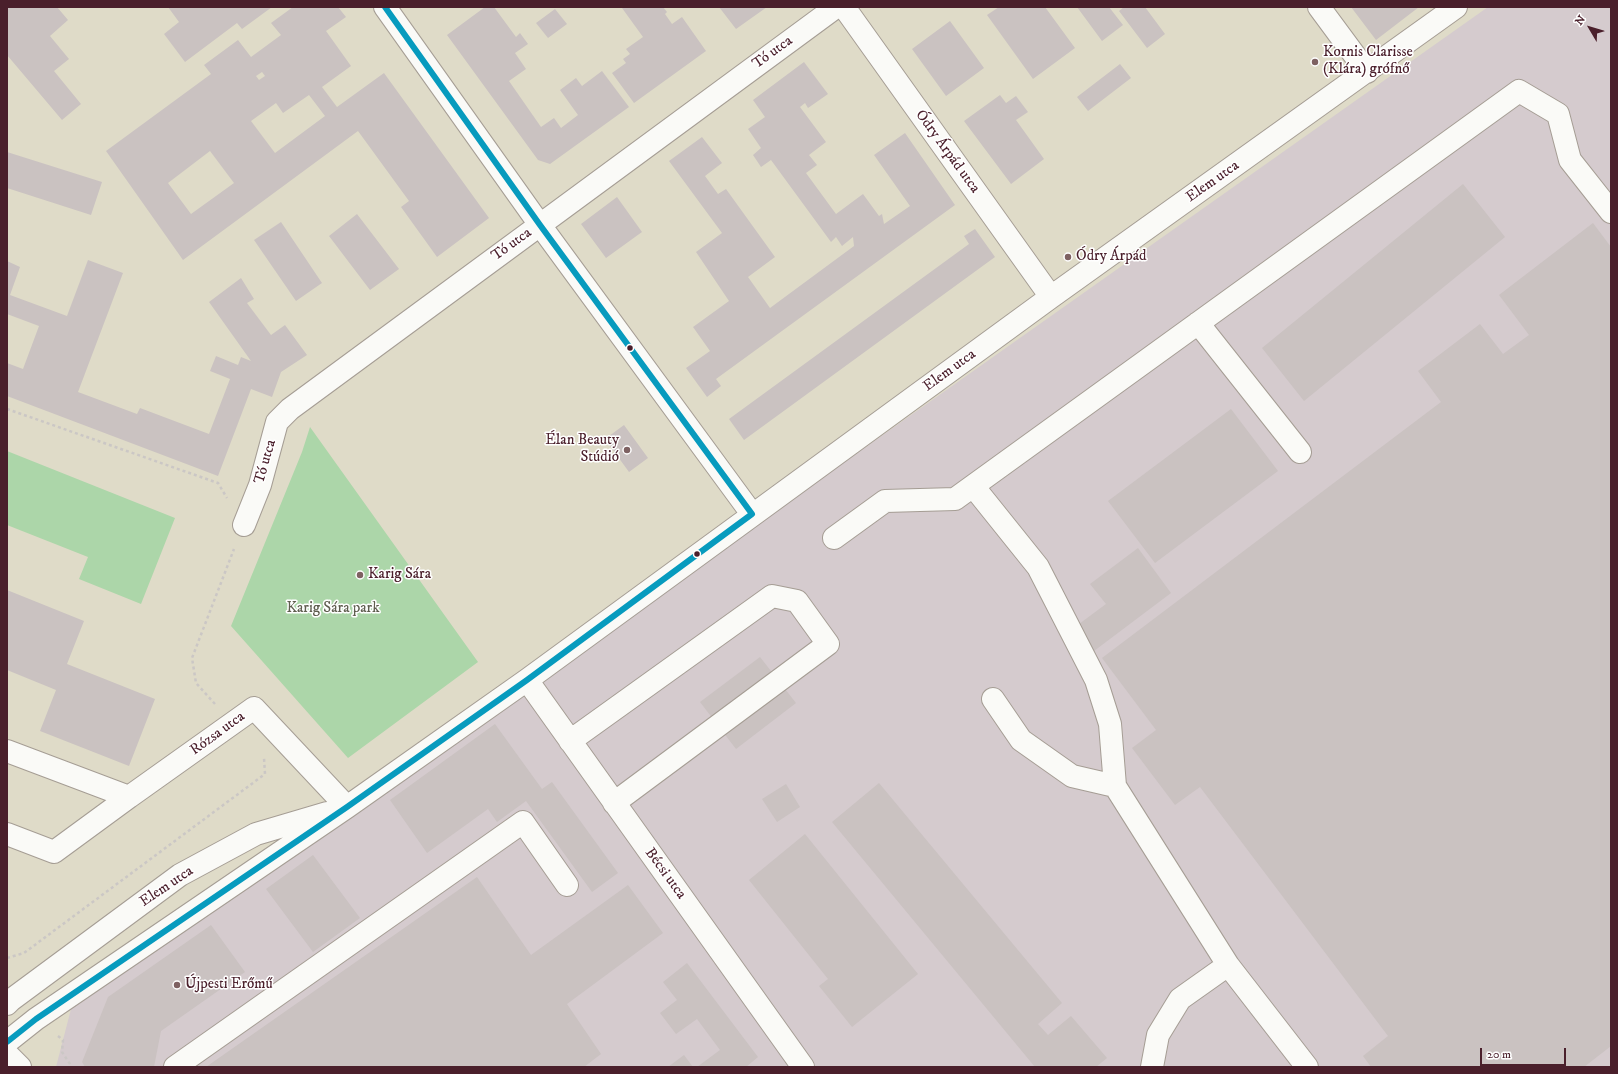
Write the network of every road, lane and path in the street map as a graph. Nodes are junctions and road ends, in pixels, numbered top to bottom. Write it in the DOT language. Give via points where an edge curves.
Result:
graph roads {
  1 [pos="385,7"];
  2 [pos="836,7"];
  3 [pos="844,7"];
  4 [pos="1319,7"];
  5 [pos="1456,7"];
  6 [pos="1367,72"];
  7 [pos="1611,212"];
  8 [pos="540,225"];
  9 [pos="1051,297"];
  10 [pos="1198,323"];
  11 [pos="7,409"];
  12 [pos="1300,452"];
  13 [pos="973,486"];
  14 [pos="752,514"];
  15 [pos="244,525"];
  16 [pos="834,538"];
  17 [pos="527,680"];
  18 [pos="993,699"];
  19 [pos="233,724"];
  20 [pos="570,741"];
  21 [pos="7,751"];
  22 [pos="259,753"];
  23 [pos="1115,786"];
  24 [pos="129,797"];
  25 [pos="614,803"];
  26 [pos="347,807"];
  27 [pos="7,834"];
  28 [pos="567,885"];
  29 [pos="7,958"];
  30 [pos="1228,965"];
  31 [pos="7,1004"];
  32 [pos="7,1042"];
  33 [pos="62,1052"];
  34 [pos="7,1054"];
  35 [pos="20,1067"];
  36 [pos="72,1067"];
  37 [pos="175,1067"];
  38 [pos="803,1067"];
  39 [pos="1152,1067"];
  40 [pos="1307,1067"];
  1 -- 8 [label="street"];
  2 -- 8 [label="street, Tó utca"];
  3 -- 9 [label="street, Ódry Árpád utca"];
  4 -- 6 [label="street"];
  5 -- 6 [label="street, Elem utca"];
  6 -- 9 [label="street, Elem utca"];
  7 -- 10 [label="street" via="1570,160 1558,114 1518,91"];
  8 -- 14 [label="street"];
  8 -- 15 [label="street, Tó utca" via="290,409 277,422 260,485"];
  9 -- 14 [label="street, Elem utca"];
  10 -- 12 [label="street"];
  10 -- 13 [label="street"];
  11 -- 15 [label="path" via="218,483"];
  13 -- 16 [label="street" via="955,499 885,501"];
  13 -- 23 [label="street" via="1038,567 1096,680 1110,724"];
  14 -- 17 [label="street, Elem utca"];
  15 -- 19 [label="path" via="192,658 196,683"];
  17 -- 20 [label="street, Bécsi utca"];
  17 -- 26 [label="street, Elem utca"];
  18 -- 23 [label="street" via="1021,740 1072,776"];
  19 -- 24 [label="street, Rózsa utca"];
  19 -- 26 [label="street, Rózsa utca" via="254,708"];
  20 -- 25 [label="street, Bécsi utca"];
  20 -- 25 [label="street" via="772,596 797,601 828,644"];
  21 -- 24 [label="street"];
  22 -- 29 [label="path" via="264,759 265,774 24,953"];
  23 -- 30 [label="street"];
  24 -- 27 [label="street, Rózsa utca" via="54,852"];
  25 -- 38 [label="street, Bécsi utca"];
  26 -- 31 [label="street, Elem utca" via="256,834 180,875"];
  26 -- 32 [label="street, Elem utca" via="42,1014"];
  28 -- 37 [label="street" via="523,822"];
  30 -- 39 [label="street" via="1180,999 1158,1035"];
  30 -- 40 [label="street"];
  33 -- 36 [label="path"];
  34 -- 35 [label="street"];
}
